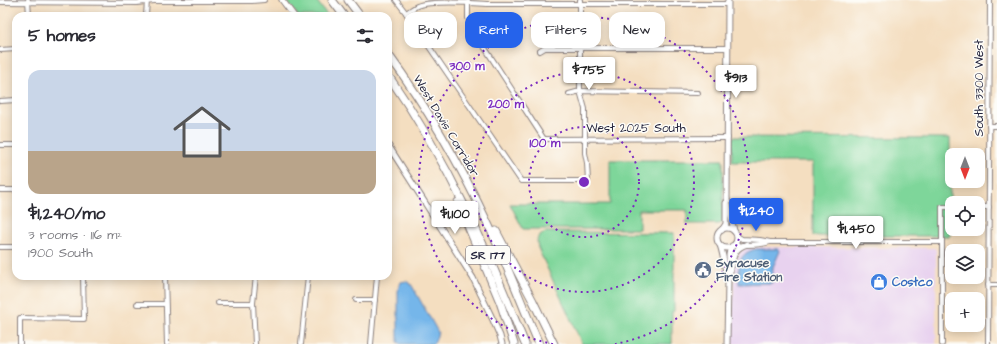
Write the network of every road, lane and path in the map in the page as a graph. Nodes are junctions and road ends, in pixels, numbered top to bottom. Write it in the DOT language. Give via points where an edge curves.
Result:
graph roads {
  1 [pos="264,0"];
  2 [pos="282,0"];
  3 [pos="332,0"];
  4 [pos="348,0"];
  5 [pos="396,0"];
  6 [pos="990,0"];
  7 [pos="28,1"];
  8 [pos="147,1"];
  9 [pos="0,2"];
  10 [pos="468,2"];
  11 [pos="580,2"];
  12 [pos="728,2"];
  13 [pos="29,12"];
  14 [pos="146,12"];
  15 [pos="291,12"];
  16 [pos="341,12"];
  17 [pos="357,12"];
  18 [pos="405,12"];
  19 [pos="407,12"];
  20 [pos="430,48"];
  21 [pos="545,48"];
  22 [pos="580,48"];
  23 [pos="601,48"];
  24 [pos="728,48"];
  25 [pos="12,49"];
  26 [pos="0,50"];
  27 [pos="540,51"];
  28 [pos="392,60"];
  29 [pos="392,81"];
  30 [pos="580,91"];
  31 [pos="698,93"];
  32 [pos="569,94"];
  33 [pos="12,100"];
  34 [pos="0,101"];
  35 [pos="989,126"];
  36 [pos="997,126"];
  37 [pos="728,138"];
  38 [pos="585,139"];
  39 [pos="0,145"];
  40 [pos="12,145"];
  41 [pos="392,151"];
  42 [pos="459,166"];
  43 [pos="445,168"];
  44 [pos="0,190"];
  45 [pos="12,190"];
  46 [pos="727,198"];
  47 [pos="945,207"];
  48 [pos="985,207"];
  49 [pos="989,207"];
  50 [pos="722,230"];
  51 [pos="734,231"];
  52 [pos="737,236"];
  53 [pos="770,242"];
  54 [pos="942,242"];
  55 [pos="720,244"];
  56 [pos="747,244"];
  57 [pos="732,246"];
  58 [pos="0,247"];
  59 [pos="12,247"];
  60 [pos="730,272"];
  61 [pos="728,279"];
  62 [pos="83,280"];
  63 [pos="165,280"];
  64 [pos="256,280"];
  65 [pos="308,280"];
  66 [pos="377,280"];
  67 [pos="988,285"];
  68 [pos="997,285"];
  69 [pos="356,300"];
  70 [pos="375,300"];
  71 [pos="218,303"];
  72 [pos="253,303"];
  73 [pos="137,304"];
  74 [pos="165,304"];
  75 [pos="20,344"];
  76 [pos="166,344"];
  77 [pos="255,344"];
  78 [pos="301,344"];
  79 [pos="372,344"];
  80 [pos="502,344"];
  81 [pos="514,344"];
  82 [pos="525,344"];
  83 [pos="539,344"];
  84 [pos="554,344"];
  85 [pos="728,344"];
  86 [pos="942,344"];
  87 [pos="988,344"];
  1 -- 8 [label="street"];
  2 -- 15 [label="street"];
  3 -- 16 [label="highway"];
  4 -- 17 [label="highway"];
  5 -- 18 [label="street"];
  6 -- 35 [label="street, South 3300 West"];
  7 -- 8 [label="street"];
  7 -- 9 [label="street"];
  7 -- 13 [label="street"];
  8 -- 14 [label="street"];
  10 -- 11 [label="street"];
  10 -- 19 [label="street" via="430,2 417,5"];
  10 -- 38 [label="street, West 2025 South" via="468,18 472,28 544,139"];
  11 -- 12 [label="street"];
  12 -- 24 [label="street"];
  20 -- 38 [label="street" via="521,181 588,181"];
  21 -- 27 [label="street"];
  22 -- 30 [label="street"];
  23 -- 24 [label="street"];
  24 -- 37 [label="street"];
  25 -- 26 [label="street"];
  28 -- 42 [label="highway, West Davis Corridor / SR 177"];
  29 -- 43 [label="highway, West Davis Corridor / SR 177"];
  30 -- 31 [label="street"];
  30 -- 32 [label="street"];
  30 -- 38 [label="street" via="585,109"];
  33 -- 34 [label="street"];
  35 -- 36 [label="street"];
  35 -- 49 [label="street, South 3300 West"];
  37 -- 38 [label="street, West 2025 South"];
  37 -- 46 [label="street"];
  39 -- 40 [label="street"];
  41 -- 80 [label="street" via="473,278"];
  42 -- 83 [label="highway, West Davis Corridor / SR 177" via="489,226"];
  42 -- 84 [label="highway"];
  43 -- 81 [label="highway" via="500,302"];
  43 -- 82 [label="highway, West Davis Corridor / SR 177" via="484,246"];
  44 -- 45 [label="street"];
  46 -- 50 [label="street" via="726,224"];
  46 -- 51 [label="street"];
  47 -- 54 [label="street" via="942,207"];
  48 -- 49 [label="street"];
  49 -- 67 [label="street, South 3300 West"];
  50 -- 51 [label="street" via="728,228"];
  50 -- 55 [label="street" via="718,235"];
  51 -- 52 [label="street"];
  52 -- 53 [label="street" via="742,239"];
  52 -- 57 [label="street"];
  53 -- 54 [label="street"];
  53 -- 56 [label="street"];
  54 -- 86 [label="street"];
  55 -- 57 [label="street" via="727,248"];
  55 -- 61 [label="street"];
  56 -- 57 [label="street"];
  56 -- 60 [label="street" via="734,254"];
  57 -- 60 [label="street" via="729,256"];
  58 -- 59 [label="street"];
  60 -- 61 [label="street"];
  61 -- 85 [label="street"];
  62 -- 75 [label="street" via="84,318 20,318"];
  63 -- 74 [label="street"];
  64 -- 72 [label="street"];
  65 -- 78 [label="street"];
  66 -- 70 [label="street"];
  67 -- 68 [label="street"];
  67 -- 87 [label="street, South 3300 West"];
  69 -- 70 [label="street"];
  70 -- 79 [label="street"];
  71 -- 72 [label="street"];
  72 -- 77 [label="street"];
  73 -- 74 [label="street"];
  74 -- 76 [label="street"];
}
